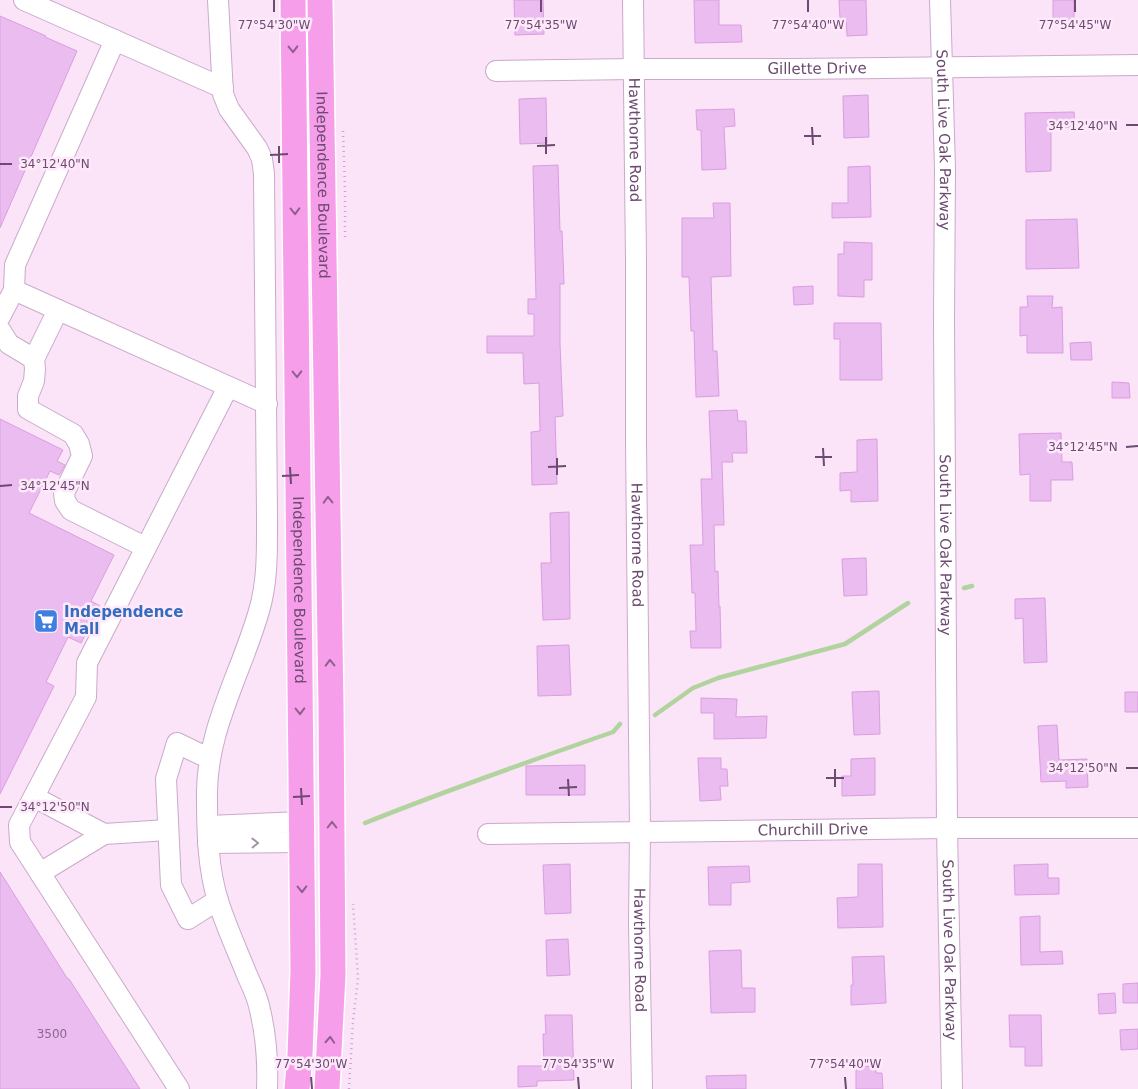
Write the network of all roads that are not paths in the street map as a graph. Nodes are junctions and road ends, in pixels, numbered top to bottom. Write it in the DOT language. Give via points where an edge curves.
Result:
graph roads {
  1 [pos="24,0"];
  2 [pos="218,0"];
  3 [pos="293,0"];
  4 [pos="320,0"];
  5 [pos="633,0"];
  6 [pos="940,0"];
  7 [pos="115,40"];
  8 [pos="1138,64"];
  9 [pos="942,67"];
  10 [pos="633,69"];
  11 [pos="496,70"];
  12 [pos="223,88"];
  13 [pos="14,290"];
  14 [pos="58,310"];
  15 [pos="0,317"];
  16 [pos="0,330"];
  17 [pos="34,359"];
  18 [pos="228,387"];
  19 [pos="267,404"];
  20 [pos="145,548"];
  21 [pos="210,758"];
  22 [pos="34,797"];
  23 [pos="947,828"];
  24 [pos="1138,828"];
  25 [pos="168,830"];
  26 [pos="302,832"];
  27 [pos="640,832"];
  28 [pos="104,834"];
  29 [pos="488,834"];
  30 [pos="208,835"];
  31 [pos="40,873"];
  32 [pos="218,900"];
  33 [pos="333,975"];
  34 [pos="179,1089"];
  35 [pos="267,1089"];
  36 [pos="297,1089"];
  37 [pos="327,1089"];
  38 [pos="642,1089"];
  39 [pos="952,1089"];
  1 -- 7 [label="street"];
  2 -- 12 [label="street"];
  3 -- 26 [label="main road, Independence Boulevard, one-way"];
  33 -- 4 [label="main road, Independence Boulevard, one-way"];
  5 -- 10 [label="street, Hawthorne Road"];
  6 -- 9 [label="street, South Live Oak Parkway"];
  7 -- 12 [label="street"];
  7 -- 13 [label="street" via="15,265"];
  8 -- 9 [label="street, Gillette Drive"];
  9 -- 10 [label="street, Gillette Drive"];
  9 -- 23 [label="street, South Live Oak Parkway"];
  10 -- 11 [label="street, Gillette Drive"];
  10 -- 27 [label="street, Hawthorne Road"];
  12 -- 19 [label="street" via="229,109 257,148 264,174"];
  13 -- 14 [label="street"];
  13 -- 15 [label="street"];
  14 -- 17 [label="street"];
  14 -- 18 [label="street"];
  16 -- 17 [label="street" via="9,344"];
  17 -- 20 [label="street" via="34,382 28,396 28,409 73,434 82,456 64,493 65,501 71,510"];
  18 -- 19 [label="street"];
  18 -- 20 [label="street"];
  19 -- 21 [label="street" via="265,582 260,610 221,715"];
  20 -- 22 [label="street" via="87,663 86,697"];
  21 -- 25 [label="street" via="177,743 166,779"];
  21 -- 30 [label="street"];
  22 -- 28 [label="street"];
  22 -- 31 [label="street" via="19,825 20,842"];
  23 -- 24 [label="street, Churchill Drive"];
  23 -- 27 [label="street, Churchill Drive"];
  23 -- 39 [label="street, South Live Oak Parkway"];
  25 -- 28 [label="street"];
  25 -- 32 [label="street" via="171,885 188,919"];
  26 -- 30 [label="street"];
  26 -- 33 [label="main road" via="307,825 317,841 316,856"];
  26 -- 36 [label="main road, Independence Boulevard, one-way" via="303,971"];
  27 -- 29 [label="street, Churchill Drive"];
  27 -- 38 [label="street, Hawthorne Road"];
  28 -- 31 [label="street"];
  30 -- 32 [label="street"];
  31 -- 34 [label="street"];
  32 -- 35 [label="street" via="260,1008"];
  37 -- 33 [label="main road, Independence Boulevard, one-way"];
}
